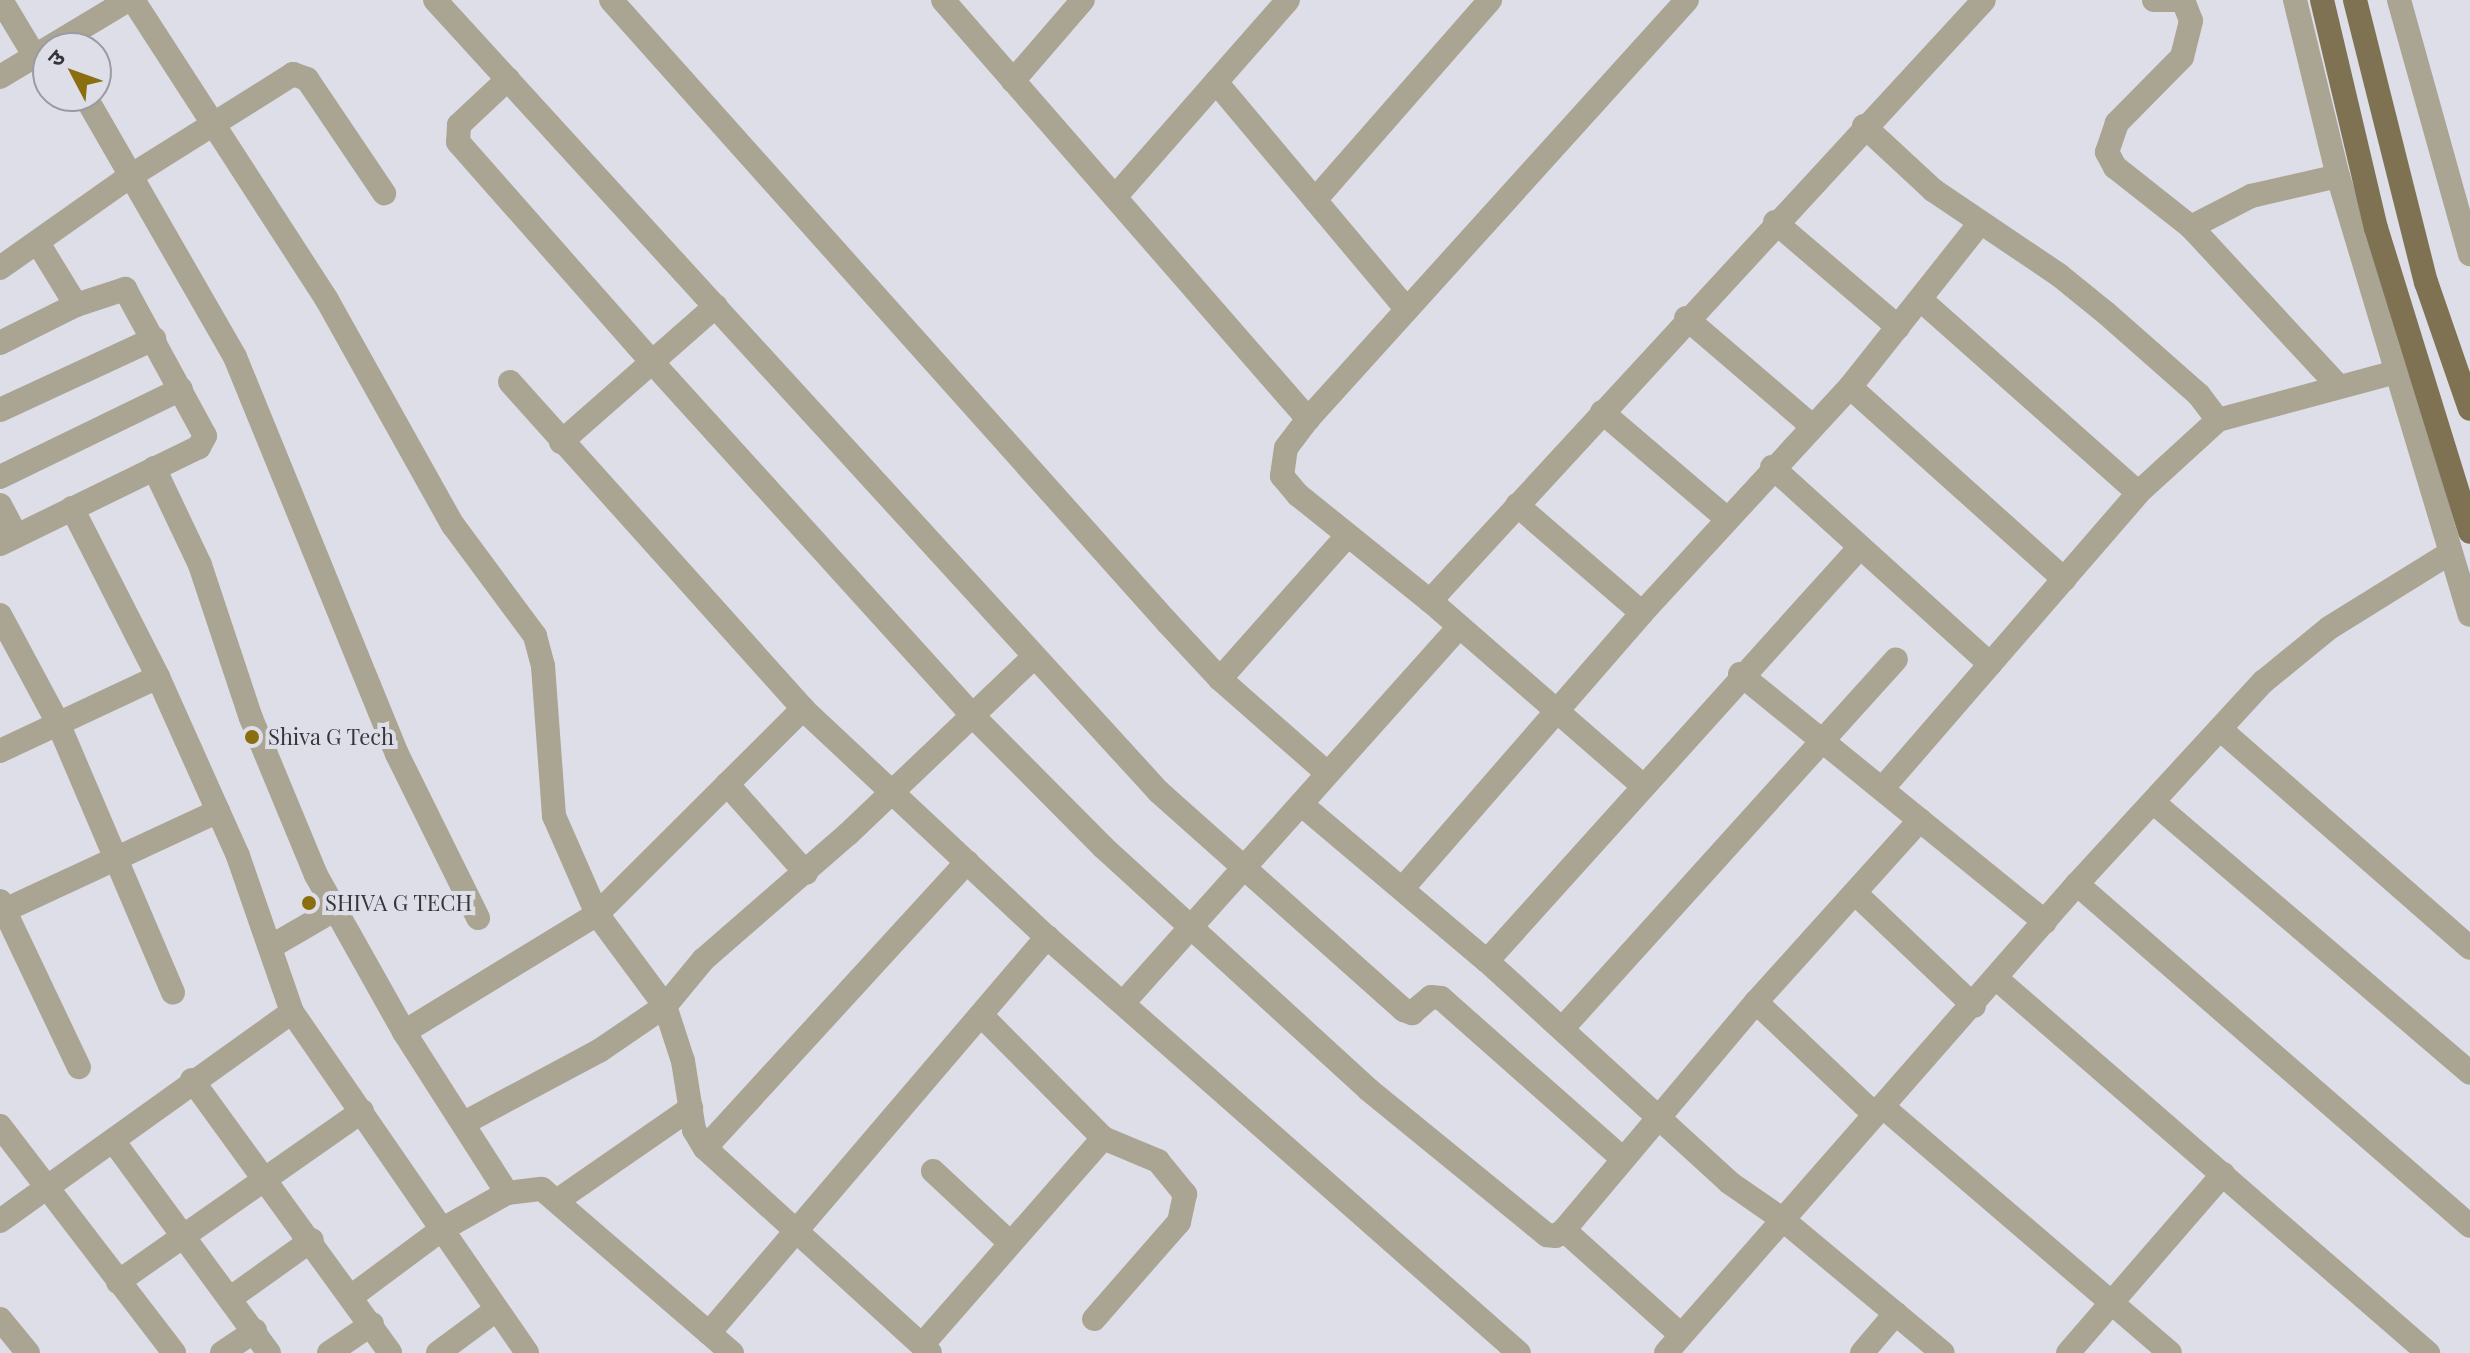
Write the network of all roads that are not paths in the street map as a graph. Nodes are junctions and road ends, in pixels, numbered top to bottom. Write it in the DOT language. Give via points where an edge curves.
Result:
graph roads {
  1 [pos="1,0"];
  2 [pos="131,0"];
  3 [pos="435,0"];
  4 [pos="611,0"];
  5 [pos="943,0"];
  6 [pos="1083,0"];
  7 [pos="1288,0"];
  8 [pos="1490,0"];
  9 [pos="1687,0"];
  10 [pos="1984,0"];
  11 [pos="2154,0"];
  12 [pos="2183,0"];
  13 [pos="2295,0"];
  14 [pos="2322,0"];
  15 [pos="2355,0"];
  16 [pos="2399,0"];
  17 [pos="78,32"];
  18 [pos="32,52"];
  19 [pos="32,56"];
  20 [pos="0,77"];
  21 [pos="508,79"];
  22 [pos="1013,81"];
  23 [pos="1216,82"];
  24 [pos="94,112"];
  25 [pos="211,123"];
  26 [pos="1864,126"];
  27 [pos="2338,176"];
  28 [pos="129,177"];
  29 [pos="384,193"];
  30 [pos="1115,197"];
  31 [pos="1315,200"];
  32 [pos="1775,222"];
  33 [pos="1979,224"];
  34 [pos="2191,227"];
  35 [pos="38,243"];
  36 [pos="2470,254"];
  37 [pos="0,268"];
  38 [pos="1921,300"];
  39 [pos="76,305"];
  40 [pos="716,306"];
  41 [pos="1407,310"];
  42 [pos="1686,318"];
  43 [pos="1898,327"];
  44 [pos="154,339"];
  45 [pos="0,343"];
  46 [pos="653,363"];
  47 [pos="2407,369"];
  48 [pos="510,382"];
  49 [pos="2338,386"];
  50 [pos="1850,387"];
  51 [pos="181,389"];
  52 [pos="2470,409"];
  53 [pos="0,410"];
  54 [pos="1602,412"];
  55 [pos="1308,419"];
  56 [pos="2218,420"];
  57 [pos="1811,425"];
  58 [pos="561,442"];
  59 [pos="1772,467"];
  60 [pos="154,468"];
  61 [pos="0,477"];
  62 [pos="2138,493"];
  63 [pos="0,505"];
  64 [pos="1517,505"];
  65 [pos="72,508"];
  66 [pos="1726,518"];
  67 [pos="2470,532"];
  68 [pos="1347,536"];
  69 [pos="8,540"];
  70 [pos="1860,547"];
  71 [pos="2450,553"];
  72 [pos="2064,579"];
  73 [pos="1430,601"];
  74 [pos="1642,613"];
  75 [pos="0,615"];
  76 [pos="2470,615"];
  77 [pos="1459,627"];
  78 [pos="1034,657"];
  79 [pos="1896,659"];
  80 [pos="1990,664"];
  81 [pos="1740,674"];
  82 [pos="158,677"];
  83 [pos="1220,679"];
  84 [pos="803,709"];
  85 [pos="1555,711"];
  86 [pos="972,715"];
  87 [pos="58,723"];
  88 [pos="2220,729"];
  89 [pos="1822,742"];
  90 [pos="0,751"];
  91 [pos="1326,772"];
  92 [pos="727,784"];
  93 [pos="1642,785"];
  94 [pos="1882,789"];
  95 [pos="893,790"];
  96 [pos="2153,802"];
  97 [pos="1301,804"];
  98 [pos="218,811"];
  99 [pos="1920,820"];
  100 [pos="115,859"];
  101 [pos="967,862"];
  102 [pos="1242,869"];
  103 [pos="806,873"];
  104 [pos="2077,884"];
  105 [pos="1403,888"];
  106 [pos="1855,893"];
  107 [pos="2,906"];
  108 [pos="334,910"];
  109 [pos="597,914"];
  110 [pos="478,918"];
  111 [pos="2045,922"];
  112 [pos="1191,929"];
  113 [pos="1047,937"];
  114 [pos="272,946"];
  115 [pos="2470,948"];
  116 [pos="1487,961"];
  117 [pos="1997,979"];
  118 [pos="173,993"];
  119 [pos="1756,1002"];
  120 [pos="1123,1003"];
  121 [pos="665,1006"];
  122 [pos="1974,1006"];
  123 [pos="292,1012"];
  124 [pos="981,1015"];
  125 [pos="1562,1029"];
  126 [pos="404,1032"];
  127 [pos="79,1067"];
  128 [pos="2470,1073"];
  129 [pos="192,1080"];
  130 [pos="691,1108"];
  131 [pos="1878,1110"];
  132 [pos="362,1111"];
  133 [pos="1659,1117"];
  134 [pos="464,1123"];
  135 [pos="0,1126"];
  136 [pos="1103,1138"];
  137 [pos="114,1142"];
  138 [pos="705,1148"];
  139 [pos="1623,1159"];
  140 [pos="933,1171"];
  141 [pos="2223,1174"];
  142 [pos="265,1177"];
  143 [pos="44,1190"];
  144 [pos="507,1193"];
  145 [pos="558,1200"];
  146 [pos="1782,1219"];
  147 [pos="0,1221"];
  148 [pos="2470,1226"];
  149 [pos="441,1230"];
  150 [pos="1564,1230"];
  151 [pos="795,1231"];
  152 [pos="185,1235"];
  153 [pos="312,1240"];
  154 [pos="1008,1241"];
  155 [pos="118,1282"];
  156 [pos="352,1296"];
  157 [pos="232,1297"];
  158 [pos="2113,1303"];
  159 [pos="496,1310"];
  160 [pos="1896,1313"];
  161 [pos="0,1319"];
  162 [pos="1094,1319"];
  163 [pos="372,1324"];
  164 [pos="255,1331"];
  165 [pos="709,1333"];
  166 [pos="1674,1344"];
  167 [pos="917,1347"];
  168 [pos="28,1353"];
  169 [pos="174,1353"];
  170 [pos="222,1353"];
  171 [pos="269,1353"];
  172 [pos="329,1353"];
  173 [pos="390,1353"];
  174 [pos="438,1353"];
  175 [pos="527,1353"];
  176 [pos="732,1353"];
  177 [pos="1519,1353"];
  178 [pos="1862,1353"];
  179 [pos="1943,1353"];
  180 [pos="2068,1353"];
  181 [pos="2170,1353"];
  182 [pos="2428,1353"];
  1 -- 18 [label="street"];
  2 -- 17 [label="street"];
  2 -- 25 [label="street"];
  3 -- 21 [label="street"];
  4 -- 83 [label="street"];
  5 -- 22 [label="street"];
  6 -- 22 [label="street"];
  7 -- 23 [label="street"];
  8 -- 31 [label="street"];
  9 -- 41 [label="street"];
  10 -- 26 [label="street"];
  11 -- 12 [label="street"];
  12 -- 34 [label="street" via="2191,21 2182,57 2117,123 2107,152 2115,167"];
  13 -- 27 [label="street"];
  14 -- 47 [label="main road"];
  15 -- 52 [label="main road" via="2426,282"];
  16 -- 36 [label="street"];
  19 -- 20 [label="street"];
  21 -- 40 [label="street"];
  21 -- 46 [label="street" via="459,125 458,142"];
  22 -- 30 [label="street"];
  23 -- 30 [label="street"];
  23 -- 31 [label="street"];
  24 -- 28 [label="street"];
  25 -- 28 [label="street"];
  25 -- 29 [label="street" via="301,73"];
  25 -- 109 [label="street" via="327,300 453,525 535,636 543,666 554,816"];
  26 -- 32 [label="street"];
  26 -- 33 [label="street"];
  27 -- 34 [label="street" via="2251,196"];
  27 -- 47 [label="street"];
  28 -- 35 [label="street"];
  28 -- 110 [label="street" via="235,357 397,754"];
  30 -- 55 [label="street"];
  31 -- 41 [label="street"];
  32 -- 42 [label="street"];
  32 -- 43 [label="street"];
  33 -- 38 [label="street"];
  33 -- 56 [label="street" via="2083,294 2184,381"];
  34 -- 49 [label="street"];
  35 -- 37 [label="street"];
  35 -- 39 [label="street"];
  38 -- 43 [label="street"];
  38 -- 62 [label="street"];
  39 -- 44 [label="street" via="125,289"];
  39 -- 45 [label="street"];
  40 -- 46 [label="street"];
  40 -- 78 [label="street"];
  41 -- 55 [label="street"];
  42 -- 54 [label="street"];
  42 -- 57 [label="street"];
  43 -- 50 [label="street"];
  44 -- 51 [label="street"];
  44 -- 53 [label="street"];
  46 -- 58 [label="street"];
  46 -- 86 [label="street"];
  47 -- 49 [label="street"];
  47 -- 67 [label="main road"];
  47 -- 71 [label="street"];
  48 -- 58 [label="street"];
  49 -- 56 [label="street"];
  50 -- 57 [label="street"];
  50 -- 72 [label="street"];
  51 -- 60 [label="street" via="204,443"];
  51 -- 61 [label="street"];
  54 -- 64 [label="street"];
  54 -- 66 [label="street"];
  55 -- 68 [label="street" via="1286,448 1282,476"];
  56 -- 62 [label="street"];
  57 -- 59 [label="street"];
  58 -- 84 [label="street"];
  59 -- 66 [label="street"];
  59 -- 70 [label="street"];
  60 -- 65 [label="street"];
  60 -- 108 [label="street" via="200,565 284,803"];
  62 -- 72 [label="street"];
  63 -- 69 [label="street"];
  64 -- 73 [label="street"];
  64 -- 74 [label="street"];
  65 -- 69 [label="street"];
  65 -- 82 [label="street"];
  66 -- 74 [label="street"];
  68 -- 73 [label="street"];
  68 -- 83 [label="street"];
  70 -- 80 [label="street"];
  70 -- 81 [label="street"];
  71 -- 76 [label="street"];
  71 -- 88 [label="street" via="2329,628 2263,682"];
  72 -- 80 [label="street"];
  73 -- 77 [label="street"];
  74 -- 85 [label="street"];
  75 -- 87 [label="street"];
  77 -- 85 [label="street"];
  77 -- 91 [label="street"];
  78 -- 86 [label="street"];
  78 -- 102 [label="street" via="1159,792"];
  79 -- 89 [label="street"];
  80 -- 94 [label="street"];
  81 -- 89 [label="street"];
  81 -- 93 [label="street"];
  82 -- 87 [label="street"];
  82 -- 98 [label="street"];
  83 -- 91 [label="street"];
  84 -- 92 [label="street"];
  84 -- 95 [label="street"];
  85 -- 93 [label="street"];
  85 -- 105 [label="street"];
  86 -- 95 [label="street"];
  86 -- 112 [label="street"];
  87 -- 90 [label="street"];
  87 -- 100 [label="street"];
  88 -- 96 [label="street"];
  88 -- 115 [label="street"];
  89 -- 94 [label="street"];
  89 -- 125 [label="street"];
  91 -- 97 [label="street"];
  92 -- 103 [label="street"];
  92 -- 109 [label="street"];
  93 -- 116 [label="street"];
  94 -- 99 [label="street"];
  95 -- 101 [label="street"];
  95 -- 103 [label="street"];
  96 -- 104 [label="street"];
  96 -- 128 [label="street"];
  97 -- 102 [label="street"];
  97 -- 105 [label="street"];
  98 -- 100 [label="street"];
  98 -- 114 [label="street"];
  99 -- 106 [label="street"];
  99 -- 111 [label="street"];
  100 -- 107 [label="street"];
  100 -- 118 [label="street"];
  101 -- 113 [label="street"];
  101 -- 138 [label="street"];
  102 -- 112 [label="street"];
  102 -- 139 [label="street" via="1404,1010 1412,1013 1431,997 1441,998"];
  103 -- 121 [label="street" via="703,960"];
  104 -- 111 [label="street"];
  104 -- 148 [label="street"];
  105 -- 116 [label="street"];
  106 -- 119 [label="street"];
  106 -- 122 [label="street"];
  107 -- 127 [label="street"];
  108 -- 114 [label="street"];
  108 -- 126 [label="street"];
  109 -- 121 [label="street"];
  109 -- 126 [label="street"];
  111 -- 117 [label="street"];
  112 -- 120 [label="street"];
  112 -- 150 [label="street" via="1443,1153 1547,1235"];
  113 -- 120 [label="street"];
  113 -- 124 [label="street"];
  114 -- 123 [label="street"];
  116 -- 125 [label="street"];
  117 -- 122 [label="street"];
  117 -- 141 [label="street"];
  119 -- 131 [label="street"];
  119 -- 133 [label="street"];
  120 -- 177 [label="street"];
  121 -- 130 [label="street"];
  121 -- 134 [label="street" via="599,1051"];
  122 -- 131 [label="street"];
  123 -- 129 [label="street"];
  123 -- 132 [label="street"];
  124 -- 136 [label="street"];
  124 -- 151 [label="street"];
  125 -- 133 [label="street"];
  126 -- 134 [label="street"];
  129 -- 137 [label="street"];
  129 -- 142 [label="street"];
  130 -- 138 [label="street"];
  130 -- 145 [label="street" via="621,1151"];
  131 -- 146 [label="street"];
  131 -- 158 [label="street"];
  132 -- 142 [label="street"];
  132 -- 149 [label="street"];
  133 -- 139 [label="street"];
  133 -- 146 [label="street" via="1730,1183"];
  134 -- 144 [label="street"];
  135 -- 143 [label="street"];
  136 -- 154 [label="street"];
  136 -- 162 [label="street" via="1158,1161 1174,1175 1185,1207 1179,1222"];
  137 -- 143 [label="street"];
  137 -- 152 [label="street"];
  138 -- 151 [label="street"];
  139 -- 150 [label="street"];
  140 -- 154 [label="street"];
  141 -- 158 [label="street"];
  141 -- 182 [label="street"];
  142 -- 152 [label="street"];
  142 -- 153 [label="street"];
  143 -- 147 [label="street"];
  143 -- 155 [label="street"];
  144 -- 145 [label="street" via="542,1189"];
  144 -- 149 [label="street"];
  145 -- 165 [label="street"];
  146 -- 160 [label="street"];
  146 -- 166 [label="street"];
  149 -- 156 [label="street"];
  149 -- 159 [label="street"];
  150 -- 166 [label="street"];
  151 -- 165 [label="street"];
  151 -- 167 [label="street"];
  152 -- 155 [label="street"];
  152 -- 157 [label="street"];
  153 -- 156 [label="street"];
  153 -- 157 [label="street"];
  154 -- 167 [label="street"];
  155 -- 169 [label="street"];
  156 -- 163 [label="street"];
  157 -- 164 [label="street"];
  158 -- 180 [label="street"];
  158 -- 181 [label="street"];
  159 -- 174 [label="street"];
  159 -- 175 [label="street"];
  160 -- 178 [label="street"];
  160 -- 179 [label="street"];
  161 -- 168 [label="street"];
  163 -- 172 [label="street"];
  163 -- 173 [label="street"];
  164 -- 170 [label="street"];
  164 -- 171 [label="street"];
  165 -- 176 [label="street"];
}
